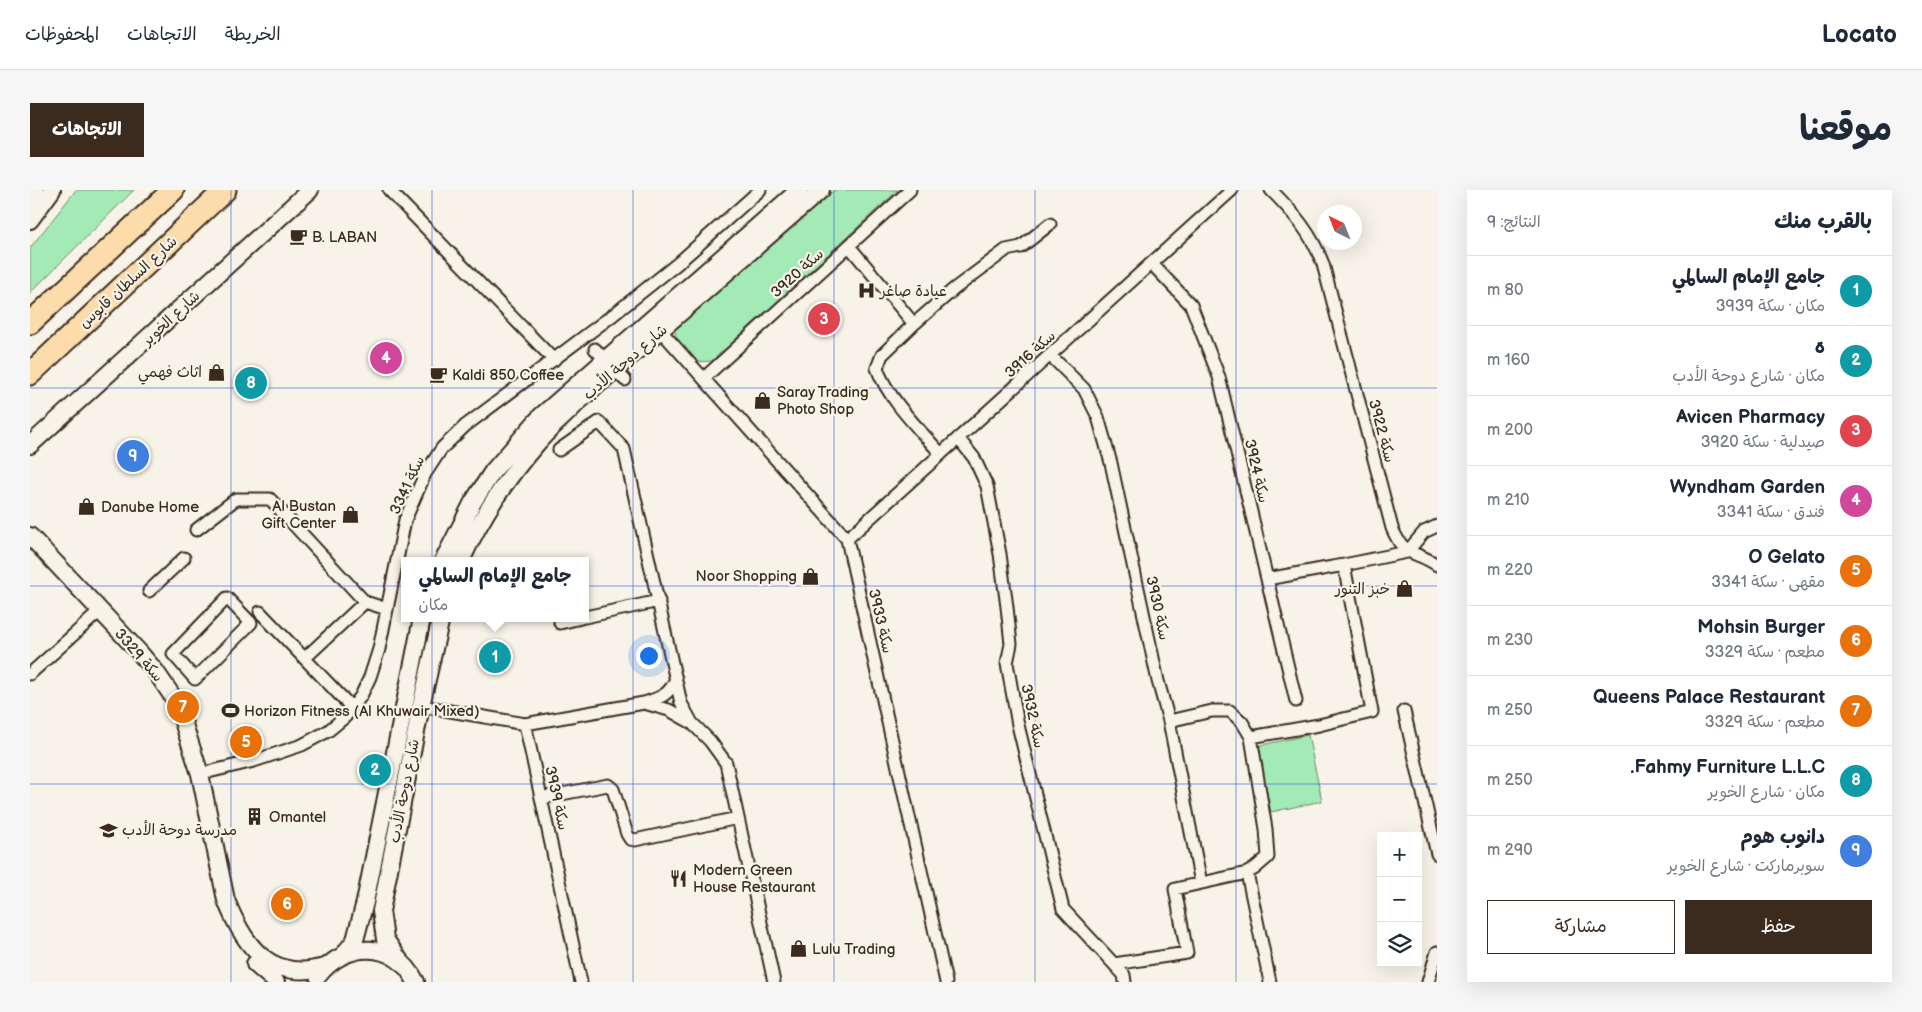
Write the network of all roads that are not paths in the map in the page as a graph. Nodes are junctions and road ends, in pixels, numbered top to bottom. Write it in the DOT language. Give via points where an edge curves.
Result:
graph roads {
  1 [pos="35,190"];
  2 [pos="52,190"];
  3 [pos="173,190"];
  4 [pos="225,190"];
  5 [pos="310,190"];
  6 [pos="388,190"];
  7 [pos="760,190"];
  8 [pos="800,190"];
  9 [pos="821,190"];
  10 [pos="910,190"];
  11 [pos="1232,190"];
  12 [pos="1271,190"];
  13 [pos="30,197"];
  14 [pos="30,220"];
  15 [pos="1050,224"];
  16 [pos="849,246"];
  17 [pos="1152,264"];
  18 [pos="30,323"];
  19 [pos="914,324"];
  20 [pos="661,331"];
  21 [pos="1051,356"];
  22 [pos="554,360"];
  23 [pos="610,364"];
  24 [pos="30,374"];
  25 [pos="704,378"];
  26 [pos="958,438"];
  27 [pos="30,445"];
  28 [pos="559,450"];
  29 [pos="941,454"];
  30 [pos="1437,526"];
  31 [pos="196,530"];
  32 [pos="30,536"];
  33 [pos="847,539"];
  34 [pos="1407,552"];
  35 [pos="445,557"];
  36 [pos="463,557"];
  37 [pos="184,558"];
  38 [pos="1344,565"];
  39 [pos="1437,565"];
  40 [pos="1267,579"];
  41 [pos="149,590"];
  42 [pos="659,601"];
  43 [pos="366,602"];
  44 [pos="387,609"];
  45 [pos="100,611"];
  46 [pos="260,612"];
  47 [pos="589,616"];
  48 [pos="421,622"];
  49 [pos="440,622"];
  50 [pos="564,622"];
  51 [pos="560,623"];
  52 [pos="174,654"];
  53 [pos="304,658"];
  54 [pos="30,674"];
  55 [pos="676,678"];
  56 [pos="1296,702"];
  57 [pos="644,703"];
  58 [pos="421,706"];
  59 [pos="352,708"];
  60 [pos="1404,710"];
  61 [pos="1169,721"];
  62 [pos="525,724"];
  63 [pos="692,724"];
  64 [pos="1252,737"];
  65 [pos="200,774"];
  66 [pos="541,798"];
  67 [pos="738,818"];
  68 [pos="1437,854"];
  69 [pos="1247,873"];
  70 [pos="1201,883"];
  71 [pos="232,916"];
  72 [pos="1437,952"];
  73 [pos="346,953"];
  74 [pos="400,961"];
  75 [pos="1114,964"];
  76 [pos="325,968"];
  77 [pos="276,982"];
  78 [pos="316,982"];
  79 [pos="416,982"];
  80 [pos="580,982"];
  81 [pos="774,982"];
  82 [pos="946,982"];
  83 [pos="1125,982"];
  84 [pos="1270,982"];
  85 [pos="1428,982"];
  1 -- 13 [label="main road"];
  2 -- 14 [label="main road"];
  3 -- 18 [label="highway"];
  4 -- 24 [label="highway, شارع السلطان قابوس"];
  5 -- 27 [label="main road, شارع الخوير"];
  6 -- 22 [label="street"];
  7 -- 22 [label="street, سكة 3341" via="677,264"];
  8 -- 23 [label="main road, شارع دوحة الأدب"];
  9 -- 20 [label="main road, شارع دوحة الأدب"];
  10 -- 16 [label="street, سكة 3920"];
  11 -- 17 [label="street, سكة 3916"];
  12 -- 34 [label="street, سكة 3922" via="1299,220 1318,250 1392,528"];
  15 -- 19 [label="street" via="1021,247 999,255"];
  16 -- 19 [label="street"];
  16 -- 25 [label="street, سكة 3920"];
  17 -- 21 [label="street, سكة 3916"];
  17 -- 40 [label="street, سكة 3924" via="1191,305 1207,342 1219,377"];
  19 -- 29 [label="street" via="882,355 877,368 881,380"];
  20 -- 23 [label="main road, شارع دوحة الأدب"];
  20 -- 25 [label="street, سكة 3933"];
  21 -- 26 [label="street, سكة 3916"];
  21 -- 61 [label="street, سكة 3930" via="1084,389 1098,417"];
  22 -- 44 [label="street, سكة 3341" via="465,426 442,448 425,474 405,520"];
  23 -- 35 [label="main road, شارع دوحة الأدب" via="541,416 509,450 473,502"];
  23 -- 36 [label="main road, شارع دوحة الأدب" via="510,477 491,504"];
  25 -- 33 [label="street, سكة 3933"];
  26 -- 29 [label="street, سكة 3916"];
  26 -- 75 [label="street, سكة 3932" via="974,458 987,486 1007,607 1010,644 1007,663 1018,725 1063,909"];
  28 -- 42 [label="street" via="599,422 624,449"];
  29 -- 33 [label="street, سكة 3916"];
  30 -- 34 [label="street" via="1424,532"];
  31 -- 43 [label="street" via="236,500 270,499"];
  32 -- 45 [label="main road, سكة 3329"];
  33 -- 82 [label="street, سكة 3933"];
  34 -- 38 [label="street"];
  34 -- 39 [label="street"];
  37 -- 41 [label="street"];
  38 -- 40 [label="street"];
  38 -- 64 [label="street" via="1372,712"];
  40 -- 56 [label="street, سكة 3924"];
  42 -- 47 [label="street"];
  42 -- 55 [label="street"];
  43 -- 44 [label="street"];
  43 -- 53 [label="street"];
  44 -- 59 [label="street, سكة 3341" via="370,678"];
  45 -- 54 [label="street"];
  45 -- 65 [label="main road, سكة 3329" via="156,672 177,703"];
  46 -- 53 [label="street"];
  48 -- 73 [label="main road, شارع دوحة الأدب" via="365,902 355,940"];
  49 -- 58 [label="main road, شارع دوحة الأدب"];
  50 -- 51 [label="street"];
  52 -- 52 [label="street" via="195,679 251,623 227,598"];
  53 -- 59 [label="street"];
  55 -- 57 [label="street" via="666,695"];
  55 -- 63 [label="street" via="681,703"];
  57 -- 62 [label="street"];
  57 -- 63 [label="street" via="668,710"];
  58 -- 62 [label="street"];
  58 -- 74 [label="main road, شارع دوحة الأدب" via="381,911 385,939"];
  59 -- 65 [label="street, سكة 3341" via="328,731 302,745"];
  60 -- 68 [label="street"];
  61 -- 64 [label="street" via="1212,711 1230,711"];
  61 -- 70 [label="street, سكة 3930"];
  62 -- 66 [label="street, سكة 3939"];
  63 -- 67 [label="street" via="726,763"];
  64 -- 69 [label="street" via="1268,856"];
  65 -- 71 [label="main road, سكة 3329"];
  66 -- 67 [label="street" via="608,785 613,789 627,834 635,840"];
  66 -- 80 [label="street, سكة 3939"];
  67 -- 81 [label="street"];
  69 -- 70 [label="street"];
  69 -- 84 [label="street"];
  70 -- 75 [label="street" via="1175,889 1187,953"];
  71 -- 76 [label="main road, سكة 3329" via="248,946 276,968 293,972"];
  71 -- 77 [label="main road, سكة 3329" via="234,934 244,953"];
  72 -- 85 [label="street"];
  73 -- 74 [label="main road" via="374,950"];
  73 -- 76 [label="main road"];
  74 -- 79 [label="main road, شارع دوحة الأدب"];
  75 -- 83 [label="street, سكة 3932" via="1124,974"];
  76 -- 78 [label="main road"];
}
